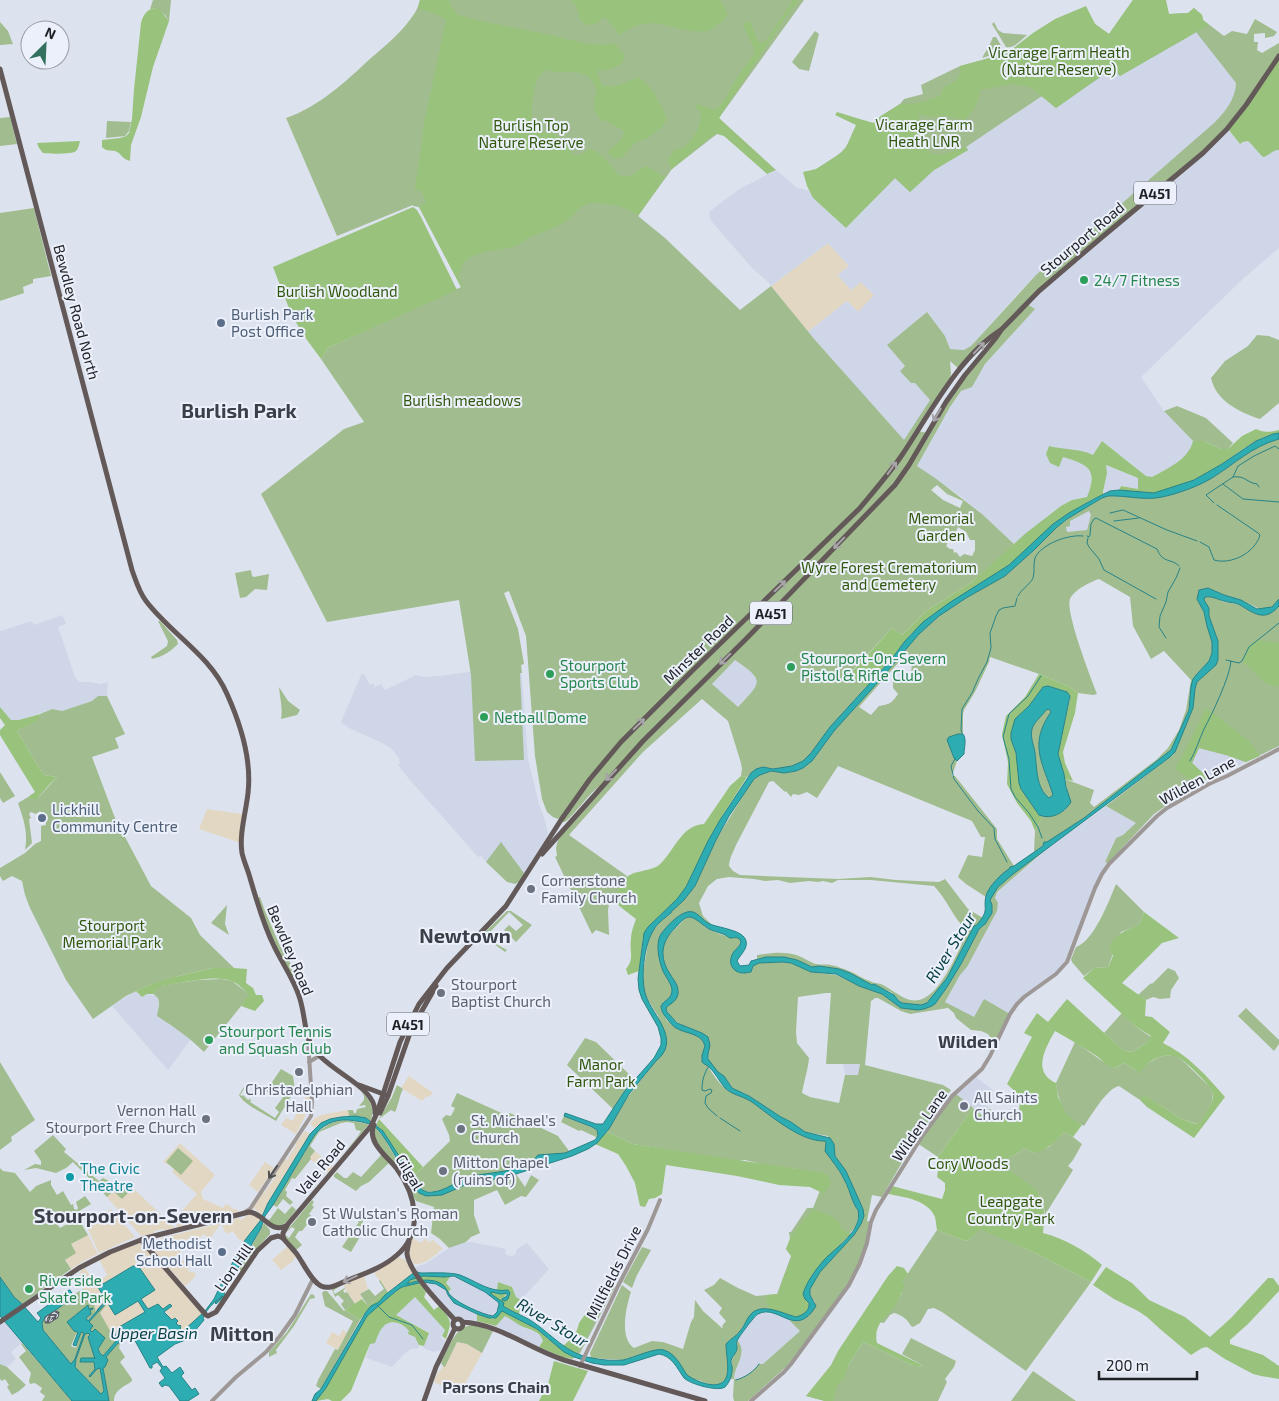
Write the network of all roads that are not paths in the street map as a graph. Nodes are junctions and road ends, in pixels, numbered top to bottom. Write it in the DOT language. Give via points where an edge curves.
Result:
graph roads {
  1 [pos="1279,56"];
  2 [pos="0,69"];
  3 [pos="1001,330"];
  4 [pos="960,370"];
  5 [pos="965,375"];
  6 [pos="130,560"];
  7 [pos="1279,749"];
  8 [pos="536,860"];
  9 [pos="308,1038"];
  10 [pos="319,1056"];
  11 [pos="310,1062"];
  12 [pos="352,1081"];
  13 [pos="362,1088"];
  14 [pos="385,1096"];
  15 [pos="373,1124"];
  16 [pos="357,1143"];
  17 [pos="376,1145"];
  18 [pos="660,1200"];
  19 [pos="250,1206"];
  20 [pos="243,1213"];
  21 [pos="259,1216"];
  22 [pos="268,1223"];
  23 [pos="288,1224"];
  24 [pos="412,1235"];
  25 [pos="270,1238"];
  26 [pos="283,1238"];
  27 [pos="144,1240"];
  28 [pos="394,1257"];
  29 [pos="411,1264"];
  30 [pos="313,1279"];
  31 [pos="324,1287"];
  32 [pos="306,1294"];
  33 [pos="455,1320"];
  34 [pos="0,1322"];
  35 [pos="462,1322"];
  36 [pos="455,1328"];
  37 [pos="581,1364"];
  38 [pos="212,1401"];
  39 [pos="424,1401"];
  40 [pos="705,1401"];
  41 [pos="751,1401"];
  1 -- 3 [label="main road, Stourport Road / A451" via="1228,129 1039,291"];
  2 -- 6 [label="main road, Bewdley Road North"];
  4 -- 3 [label="main road, Stourport Road / A451, one-way" via="981,345"];
  3 -- 5 [label="main road, Stourport Road / A451"];
  8 -- 4 [label="main road, Minster Road / A451, one-way" via="590,779 621,742 876,490"];
  5 -- 8 [label="main road, Minster Road / A451, one-way" via="938,413 906,471 886,495 643,741"];
  6 -- 9 [label="main road, Bewdley Road" via="138,588 146,601 214,671 235,712 244,740 248,770 242,854 266,928 299,996"];
  7 -- 41 [label="street, Wilden Lane" via="1167,808 1109,864 1095,888 1067,962 1015,1006 982,1069 943,1107 873,1216 860,1263 844,1293 784,1372"];
  8 -- 14 [label="main road, Minster Road / A451" via="506,906 453,961 425,996 400,1044"];
  9 -- 10 [label="main road"];
  9 -- 11 [label="street, Bewdley Road"];
  10 -- 11 [label="street"];
  10 -- 12 [label="main road"];
  11 -- 19 [label="street, Bewdley Road, one-way" via="312,1108 309,1120"];
  12 -- 13 [label="main road"];
  12 -- 14 [label="main road"];
  13 -- 14 [label="main road"];
  13 -- 15 [label="main road, Gilgal" via="375,1106"];
  14 -- 15 [label="main road, Minster Road / A451"];
  15 -- 16 [label="main road, Vale Road / A451"];
  15 -- 17 [label="main road, Gilgal"];
  16 -- 17 [label="main road" via="368,1138"];
  16 -- 23 [label="main road, Vale Road / A451"];
  17 -- 24 [label="main road, Gilgal" via="400,1173 412,1196 415,1213"];
  18 -- 37 [label="street, Millfields Drive"];
  19 -- 20 [label="street"];
  19 -- 21 [label="street"];
  20 -- 21 [label="main road" via="253,1212"];
  20 -- 27 [label="main road"];
  21 -- 22 [label="main road"];
  22 -- 23 [label="main road" via="275,1228"];
  22 -- 25 [label="main road" via="273,1233"];
  23 -- 26 [label="main road, A451"];
  24 -- 28 [label="main road"];
  24 -- 29 [label="main road, Gilgal" via="407,1251"];
  25 -- 26 [label="main road, Lion Hill"];
  25 -- 27 [label="main road, Lion Hill" via="213,1314 208,1316"];
  26 -- 30 [label="main road"];
  27 -- 34 [label="main road" via="76,1269"];
  28 -- 29 [label="main road" via="403,1256"];
  28 -- 31 [label="main road, one-way" via="375,1270"];
  29 -- 33 [label="main road" via="424,1286"];
  30 -- 31 [label="main road"];
  30 -- 32 [label="street"];
  31 -- 32 [label="street"];
  32 -- 38 [label="street" via="269,1349"];
  33 -- 35 [label="main road"];
  33 -- 36 [label="main road"];
  35 -- 36 [label="main road" via="460,1328"];
  35 -- 37 [label="main road" via="492,1327 547,1354"];
  36 -- 39 [label="main road"];
  37 -- 40 [label="main road"];
}
